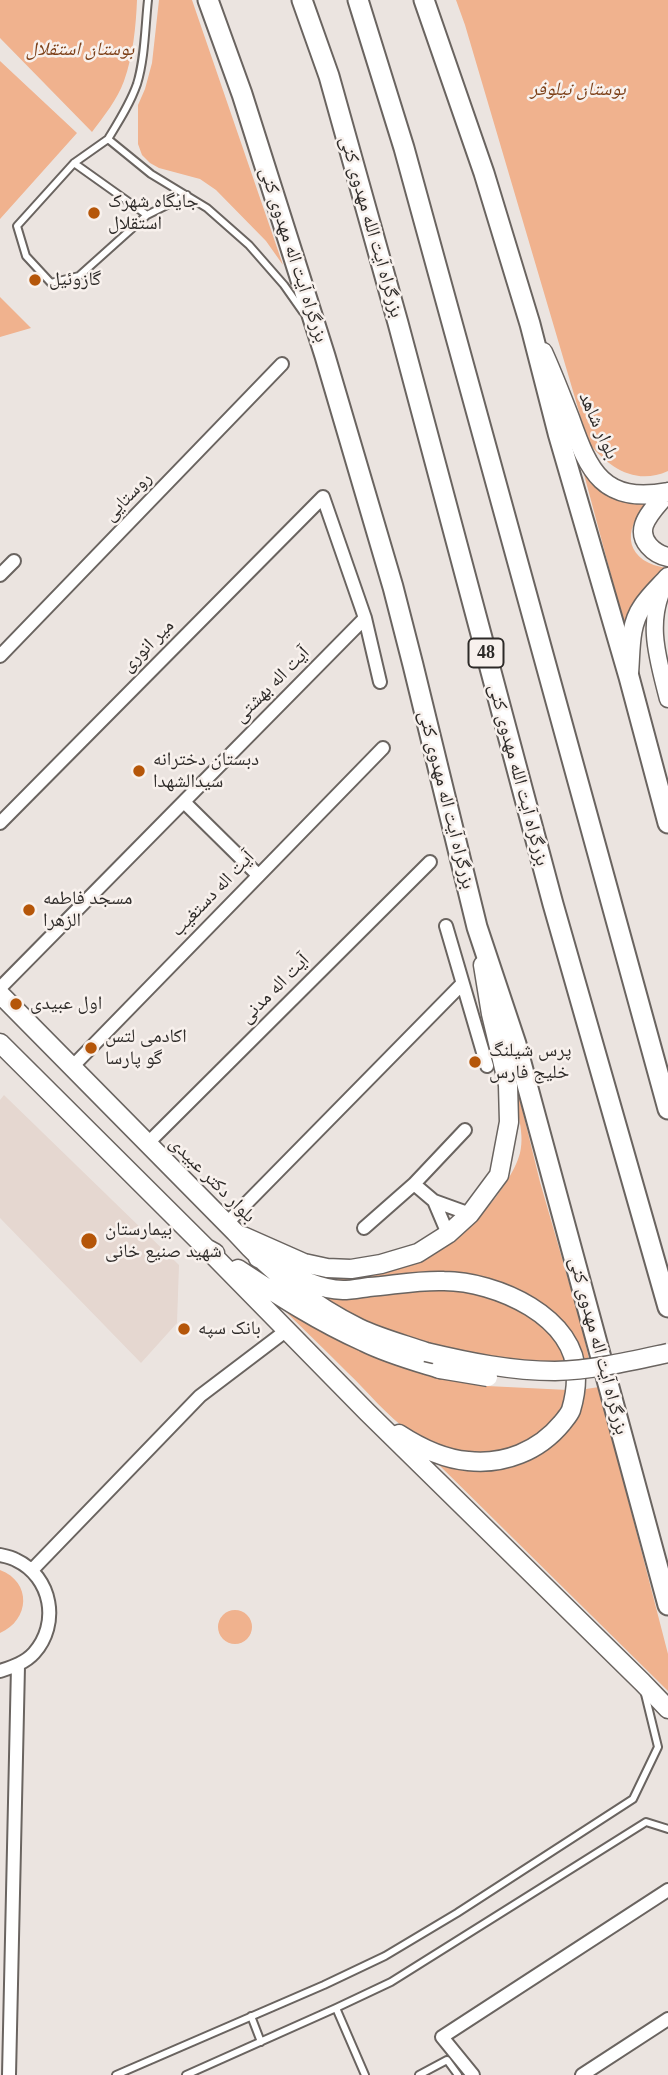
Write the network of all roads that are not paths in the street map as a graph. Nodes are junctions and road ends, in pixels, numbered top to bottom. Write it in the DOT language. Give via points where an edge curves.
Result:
graph roads {
  1 [pos="148,0"];
  2 [pos="208,0"];
  3 [pos="302,0"];
  4 [pos="358,0"];
  5 [pos="424,0"];
  6 [pos="108,139"];
  7 [pos="74,163"];
  8 [pos="187,195"];
  9 [pos="148,215"];
  10 [pos="530,324"];
  11 [pos="317,331"];
  12 [pos="282,365"];
  13 [pos="668,492"];
  14 [pos="668,557"];
  15 [pos="14,561"];
  16 [pos="0,575"];
  17 [pos="668,578"];
  18 [pos="365,618"];
  19 [pos="0,656"];
  20 [pos="629,677"];
  21 [pos="380,682"];
  22 [pos="668,699"];
  23 [pos="383,748"];
  24 [pos="184,802"];
  25 [pos="0,823"];
  26 [pos="668,823"];
  27 [pos="430,862"];
  28 [pos="258,875"];
  29 [pos="446,926"];
  30 [pos="477,927"];
  31 [pos="462,984"];
  32 [pos="0,988"];
  33 [pos="0,994"];
  34 [pos="2,1049"];
  35 [pos="487,1066"];
  36 [pos="72,1067"];
  37 [pos="668,1110"];
  38 [pos="465,1129"];
  39 [pos="147,1144"];
  40 [pos="414,1184"];
  41 [pos="434,1201"];
  42 [pos="470,1214"];
  43 [pos="230,1228"];
  44 [pos="364,1228"];
  45 [pos="449,1234"];
  46 [pos="206,1248"];
  47 [pos="258,1258"];
  48 [pos="668,1307"];
  49 [pos="287,1330"];
  50 [pos="668,1353"];
  51 [pos="668,1366"];
  52 [pos="367,1412"];
  53 [pos="0,1555"];
  54 [pos="32,1570"];
  55 [pos="668,1605"];
  56 [pos="18,1666"];
  57 [pos="0,1671"];
  58 [pos="642,1682"];
  59 [pos="668,1709"];
  60 [pos="668,1829"];
  61 [pos="668,1890"];
  62 [pos="336,2008"];
  63 [pos="250,2016"];
  64 [pos="668,2019"];
  65 [pos="261,2042"];
  66 [pos="9,2075"];
  67 [pos="116,2075"];
  68 [pos="186,2075"];
  69 [pos="365,2075"];
  70 [pos="419,2075"];
  71 [pos="458,2075"];
  72 [pos="473,2075"];
  73 [pos="582,2075"];
  1 -- 6 [label="lane" via="137,83"];
  2 -- 11 [label="main road, بزرگراه آیت اله مهدوی کنی"];
  3 -- 48 [label="main road, بزرگراه آیت الله مهدوی کنی / 48" via="333,89 553,904"];
  4 -- 37 [label="main road" via="404,148"];
  5 -- 10 [label="main road"];
  6 -- 7 [label="lane"];
  6 -- 8 [label="lane" via="150,174"];
  7 -- 9 [label="lane"];
  7 -- 9 [label="lane" via="17,226 26,256 51,283 79,276"];
  8 -- 9 [label="lane"];
  8 -- 11 [label="lane" via="249,246"];
  10 -- 13 [label="main road, بلوار شاهد" via="579,444 598,477 627,494"];
  10 -- 20 [label="main road"];
  11 -- 30 [label="main road, بزرگراه آیت اله مهدوی کنی" via="414,665"];
  12 -- 19 [label="street, روستایی"];
  13 -- 14 [label="main road" via="644,524 643,535 653,551"];
  15 -- 16 [label="street"];
  17 -- 20 [label="main road" via="636,618"];
  17 -- 22 [label="street" via="654,617 654,642"];
  18 -- 21 [label="street"];
  18 -- 24 [label="street, آیت اله بهشتی"];
  18 -- 25 [label="street, میر انوری" via="323,497"];
  20 -- 26 [label="main road"];
  23 -- 28 [label="street, آیت اله دستغیب"];
  24 -- 28 [label="street"];
  24 -- 32 [label="street, آیت اله بهشتی"];
  27 -- 39 [label="street, آیت اله مدنی"];
  28 -- 36 [label="street, آیت اله دستغیب"];
  29 -- 31 [label="street"];
  30 -- 42 [label="main road" via="491,1014 509,1085 509,1122 499,1175"];
  30 -- 55 [label="main road, بزرگراه آیت اله مهدوی کنی" via="519,1058"];
  31 -- 35 [label="street"];
  31 -- 43 [label="street"];
  33 -- 36 [label="main road, بلوار دکتر عبیدی"];
  34 -- 46 [label="main road"];
  36 -- 39 [label="main road, بلوار دکتر عبیدی"];
  38 -- 40 [label="street"];
  39 -- 43 [label="main road, بلوار دکتر عبیدی"];
  40 -- 41 [label="street"];
  40 -- 44 [label="street"];
  41 -- 42 [label="street"];
  41 -- 45 [label="street"];
  42 -- 45 [label="main road"];
  43 -- 45 [label="main road" via="304,1263 351,1269 418,1253"];
  43 -- 47 [label="main road, بلوار دکتر عبیدی"];
  46 -- 49 [label="main road"];
  46 -- 51 [label="main road, bridge" via="335,1329 440,1369 559,1381"];
  47 -- 50 [label="main road, بلوار دکتر عبیدی, bridge" via="341,1318 384,1338 482,1365 555,1371"];
  47 -- 52 [label="main road" via="309,1282 343,1290 416,1281 480,1285 515,1298 545,1317 563,1334 575,1361 570,1413 550,1438 526,1452 495,1461 439,1455"];
  49 -- 52 [label="main road"];
  49 -- 54 [label="street" via="200,1396"];
  52 -- 58 [label="main road"];
  53 -- 54 [label="street"];
  54 -- 56 [label="street" via="50,1603 50,1622 33,1655"];
  56 -- 57 [label="street"];
  56 -- 66 [label="street"];
  58 -- 59 [label="main road"];
  58 -- 63 [label="lane" via="658,1747 633,1799 385,1956"];
  60 -- 62 [label="lane" via="646,1822 391,1982"];
  61 -- 72 [label="street" via="442,2036"];
  62 -- 65 [label="lane"];
  62 -- 69 [label="lane"];
  63 -- 65 [label="lane"];
  63 -- 67 [label="lane"];
  64 -- 73 [label="street"];
  65 -- 68 [label="lane"];
  70 -- 71 [label="lane" via="447,2060"];
}
